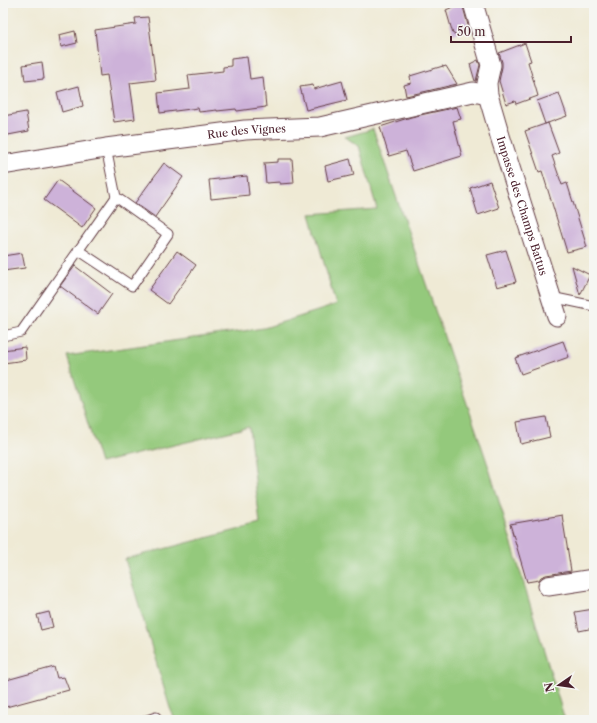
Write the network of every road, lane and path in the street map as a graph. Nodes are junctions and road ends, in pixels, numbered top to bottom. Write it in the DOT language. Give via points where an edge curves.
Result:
graph roads {
  1 [pos="473,3"];
  2 [pos="488,95"];
  3 [pos="106,148"];
  4 [pos="3,164"];
  5 [pos="116,197"];
  6 [pos="78,250"];
  7 [pos="551,296"];
  8 [pos="594,306"];
  9 [pos="557,316"];
  10 [pos="3,336"];
  11 [pos="594,579"];
  12 [pos="548,586"];
  1 -- 2 [label="street, Impasse des Champs Battus" via="491,65 487,84"];
  2 -- 3 [label="street, Rue des Vignes" via="473,92 320,127 245,130"];
  2 -- 7 [label="street, Impasse des Champs Battus"];
  3 -- 4 [label="street, Rue des Vignes"];
  3 -- 5 [label="lane"];
  5 -- 6 [label="lane"];
  5 -- 6 [label="lane" via="168,234 132,286"];
  6 -- 10 [label="lane" via="21,332"];
  7 -- 8 [label="lane"];
  7 -- 9 [label="street, Impasse des Champs Battus"];
  11 -- 12 [label="street"];
}
